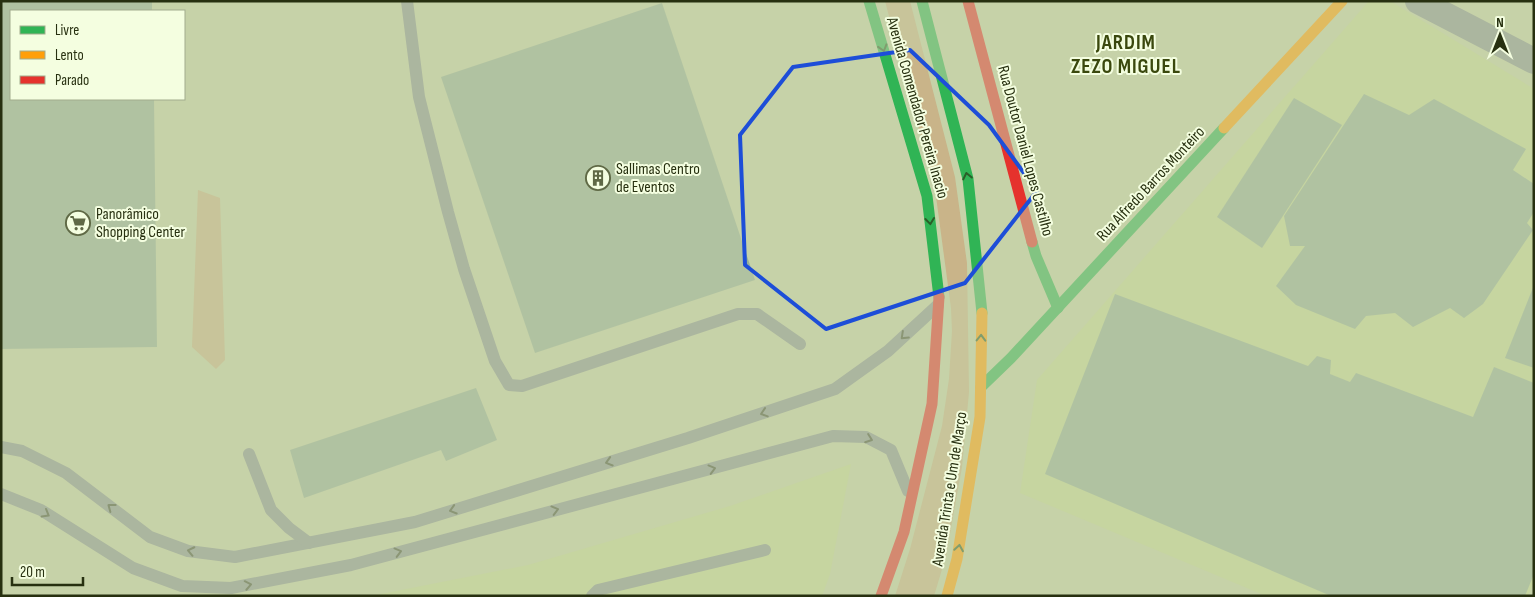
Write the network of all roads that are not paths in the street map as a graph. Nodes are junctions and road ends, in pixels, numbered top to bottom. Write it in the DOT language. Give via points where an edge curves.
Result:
graph roads {
  1 [pos="407,1"];
  2 [pos="869,1"];
  3 [pos="922,1"];
  4 [pos="968,1"];
  5 [pos="1342,1"];
  6 [pos="1418,1"];
  7 [pos="1534,61"];
  8 [pos="940,303"];
  9 [pos="1058,308"];
  10 [pos="800,344"];
  11 [pos="980,387"];
  12 [pos="932,404"];
  13 [pos="1,447"];
  14 [pos="249,454"];
  15 [pos="1,494"];
  16 [pos="910,495"];
  17 [pos="904,532"];
  18 [pos="309,543"];
  19 [pos="765,550"];
  20 [pos="592,596"];
  21 [pos="871,596"];
  22 [pos="881,596"];
  23 [pos="947,596"];
  1 -- 10 [label="lane" via="419,97 446,203 495,361 509,385 522,386 738,314 757,314"];
  2 -- 8 [label="main road, Avenida Comendador Pereira Inacio, one-way" via="927,196"];
  11 -- 3 [label="main road, Avenida Trinta e Um de Março, one-way" via="982,304 968,180"];
  4 -- 9 [label="main road, Rua Doutor Daniel Lopes Castilho" via="1036,256"];
  5 -- 9 [label="main road, Rua Alfredo Barros Monteiro"];
  6 -- 7 [label="street"];
  8 -- 12 [label="main road, Avenida Comendador Pereira Inacio"];
  8 -- 18 [label="lane, one-way" via="888,351 835,390 415,522"];
  9 -- 11 [label="main road, Rua Alfredo Barros Monteiro"];
  23 -- 11 [label="main road, Avenida Trinta e Um de Março, one-way" via="957,559 979,426"];
  12 -- 16 [label="main road, Avenida Trinta e Um de Março"];
  18 -- 13 [label="lane, one-way" via="235,557 188,551 150,537 66,473 22,451"];
  14 -- 18 [label="lane" via="272,510"];
  15 -- 16 [label="lane, one-way" via="41,510 133,568 182,586 231,588 351,565 833,436 866,437 891,450"];
  16 -- 17 [label="main road, Avenida Trinta e Um de Março"];
  17 -- 21 [label="main road"];
  17 -- 22 [label="main road, Avenida Trinta e Um de Março"];
  19 -- 20 [label="lane" via="598,590"];
}
